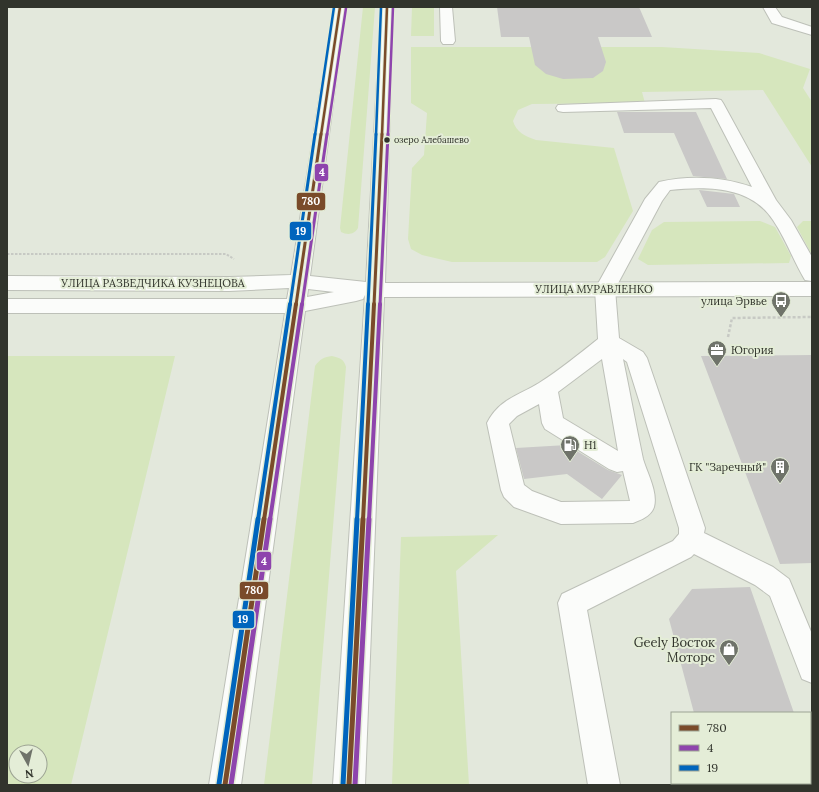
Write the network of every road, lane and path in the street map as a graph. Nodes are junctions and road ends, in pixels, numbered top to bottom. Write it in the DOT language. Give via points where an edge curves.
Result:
graph roads {
  1 [pos="340,7"];
  2 [pos="387,7"];
  3 [pos="446,7"];
  4 [pos="768,7"];
  5 [pos="812,31"];
  6 [pos="448,41"];
  7 [pos="563,108"];
  8 [pos="769,203"];
  9 [pos="7,254"];
  10 [pos="234,259"];
  11 [pos="812,275"];
  12 [pos="300,281"];
  13 [pos="7,283"];
  14 [pos="605,289"];
  15 [pos="812,289"];
  16 [pos="375,290"];
  17 [pos="7,306"];
  18 [pos="296,306"];
  19 [pos="812,317"];
  20 [pos="728,337"];
  21 [pos="609,342"];
  22 [pos="547,389"];
  23 [pos="632,461"];
  24 [pos="691,539"];
  25 [pos="812,669"];
  26 [pos="225,785"];
  27 [pos="349,785"];
  28 [pos="604,785"];
  1 -- 12 [label="main road"];
  2 -- 16 [label="main road"];
  3 -- 6 [label="main road"];
  4 -- 5 [label="main road" via="777,20"];
  7 -- 8 [label="main road" via="716,103"];
  8 -- 11 [label="main road" via="783,222"];
  8 -- 14 [label="main road" via="744,188 714,183 664,186 654,199"];
  9 -- 10 [label="path" via="226,254"];
  12 -- 13 [label="main road, УЛИЦА РАЗВЕДЧИКА КУЗНЕЦОВА" via="229,284"];
  12 -- 16 [label="main road, УЛИЦА РАЗВЕДЧИКА КУЗНЕЦОВА"];
  12 -- 18 [label="main road"];
  14 -- 15 [label="main road, УЛИЦА МУРАВЛЕНКО"];
  14 -- 16 [label="main road, УЛИЦА МУРАВЛЕНКО"];
  14 -- 21 [label="main road"];
  16 -- 18 [label="main road"];
  16 -- 27 [label="main road"];
  17 -- 18 [label="main road"];
  18 -- 26 [label="main road"];
  19 -- 20 [label="path" via="732,318"];
  21 -- 22 [label="main road"];
  21 -- 23 [label="main road"];
  21 -- 24 [label="main road" via="636,358 692,528"];
  22 -- 23 [label="main road" via="553,422 617,462"];
  22 -- 23 [label="main road" via="509,410 498,423 513,490 523,499 562,513 633,512 642,506 642,495"];
  24 -- 25 [label="main road" via="764,576 780,588"];
  24 -- 28 [label="main road" via="682,549 572,603"];
}
